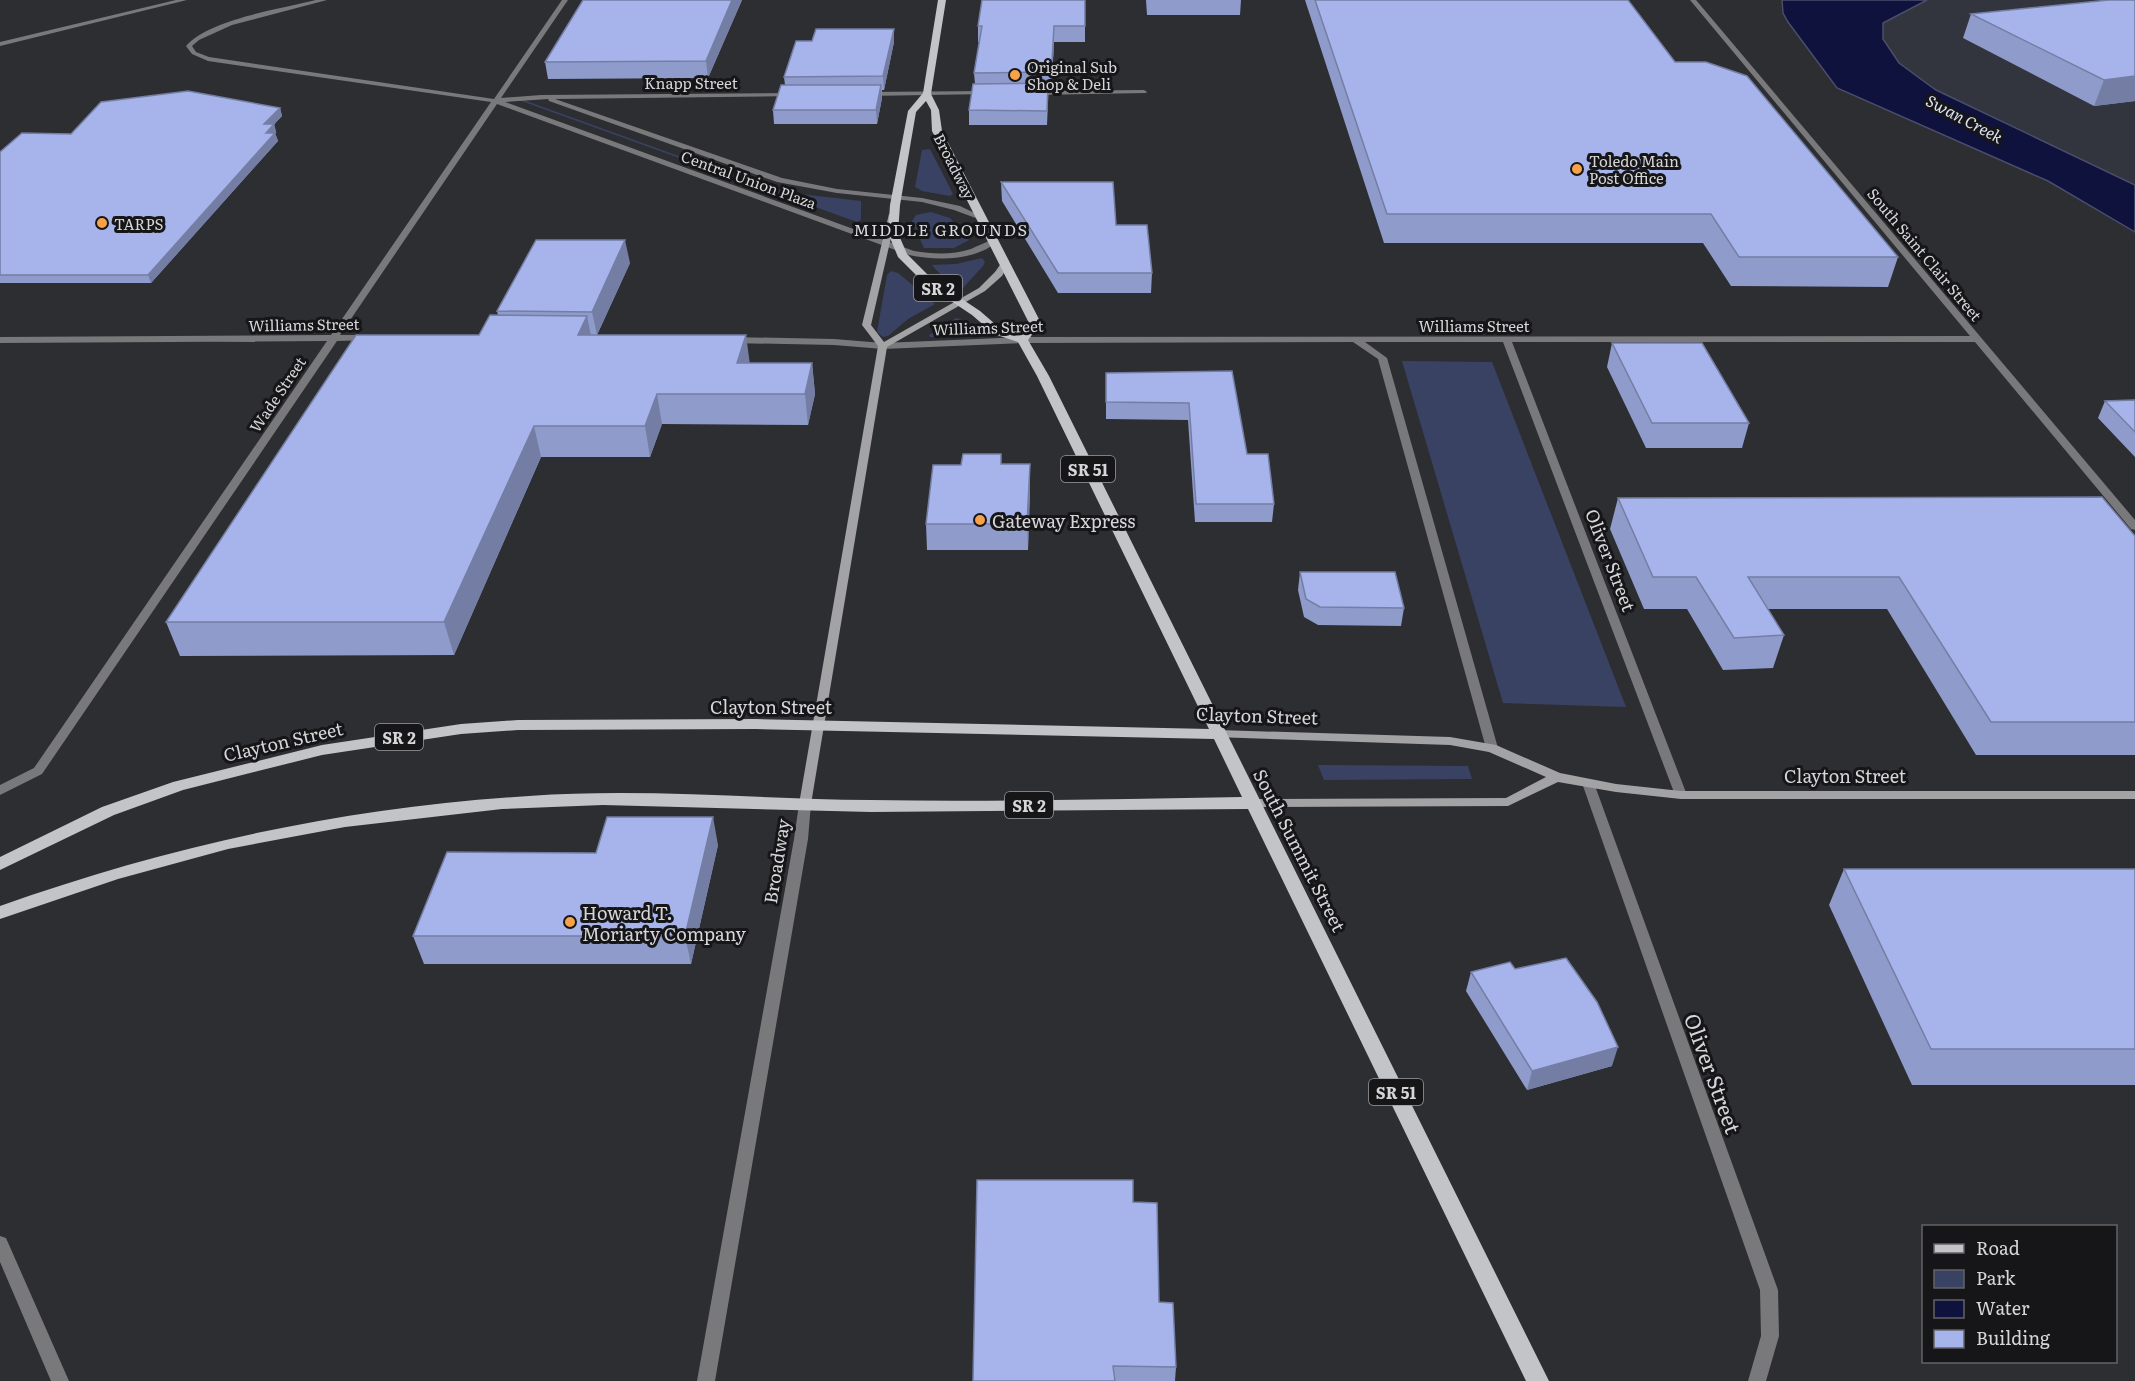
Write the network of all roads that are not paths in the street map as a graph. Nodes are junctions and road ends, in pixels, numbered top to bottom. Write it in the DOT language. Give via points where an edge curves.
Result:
graph roads {
  1 [pos="184,0"];
  2 [pos="324,0"];
  3 [pos="565,0"];
  4 [pos="942,0"];
  5 [pos="1693,0"];
  6 [pos="0,44"];
  7 [pos="1000,93"];
  8 [pos="1024,93"];
  9 [pos="1144,93"];
  10 [pos="855,94"];
  11 [pos="927,94"];
  12 [pos="795,95"];
  13 [pos="542,96"];
  14 [pos="496,101"];
  15 [pos="896,201"];
  16 [pos="981,218"];
  17 [pos="993,242"];
  18 [pos="885,244"];
  19 [pos="898,249"];
  20 [pos="1005,264"];
  21 [pos="960,304"];
  22 [pos="374,338"];
  23 [pos="333,339"];
  24 [pos="1506,339"];
  25 [pos="1976,339"];
  26 [pos="0,340"];
  27 [pos="723,340"];
  28 [pos="1022,340"];
  29 [pos="1356,341"];
  30 [pos="883,346"];
  31 [pos="2135,527"];
  32 [pos="818,725"];
  33 [pos="1218,734"];
  34 [pos="1492,748"];
  35 [pos="1557,777"];
  36 [pos="1587,783"];
  37 [pos="0,791"];
  38 [pos="1681,795"];
  39 [pos="2135,795"];
  40 [pos="1253,803"];
  41 [pos="805,804"];
  42 [pos="0,864"];
  43 [pos="0,913"];
  44 [pos="0,1243"];
  45 [pos="60,1381"];
  46 [pos="706,1381"];
  47 [pos="1538,1381"];
  48 [pos="1757,1381"];
  1 -- 6 [label="street"];
  2 -- 14 [label="street, Knapp Street" via="217,27 196,37 189,46 208,60"];
  3 -- 14 [label="street, Wade Street"];
  4 -- 11 [label="main road, Broadway"];
  5 -- 25 [label="street, South Saint Clair Street"];
  7 -- 11 [label="street"];
  8 -- 9 [label="street"];
  10 -- 11 [label="street"];
  11 -- 15 [label="main road, Broadway" via="912,111"];
  11 -- 16 [label="main road, Broadway" via="936,110 937,131"];
  12 -- 13 [label="street, Knapp Street"];
  13 -- 14 [label="street, Knapp Street"];
  13 -- 15 [label="street, Central Union Plaza" via="780,180"];
  14 -- 18 [label="street, Central Union Plaza"];
  14 -- 23 [label="street, Wade Street"];
  15 -- 16 [label="street, Central Union Plaza" via="957,208"];
  15 -- 18 [label="street, Broadway"];
  15 -- 19 [label="main road" via="893,233"];
  16 -- 17 [label="main road, Broadway"];
  17 -- 19 [label="street, Central Union Plaza" via="957,256 927,256"];
  17 -- 20 [label="main road, Broadway"];
  18 -- 19 [label="street, Central Union Plaza"];
  18 -- 30 [label="street, Broadway" via="866,326"];
  19 -- 21 [label="main road, SR 2" via="928,281"];
  20 -- 21 [label="street" via="994,279"];
  20 -- 28 [label="main road" via="1035,323"];
  21 -- 28 [label="main road, SR 2" via="998,332"];
  21 -- 30 [label="street"];
  22 -- 23 [label="street, Williams Street"];
  23 -- 26 [label="street, Williams Street"];
  23 -- 37 [label="street, Wade Street" via="38,771"];
  24 -- 25 [label="street, Williams Street"];
  24 -- 29 [label="street, Williams Street"];
  24 -- 38 [label="street, Oliver Street"];
  25 -- 31 [label="street, South Saint Clair Street"];
  27 -- 30 [label="street, Williams Street"];
  28 -- 29 [label="street, Williams Street"];
  28 -- 30 [label="street, Williams Street"];
  28 -- 33 [label="main road, South Summit Street / SR 51"];
  29 -- 34 [label="street" via="1382,358"];
  30 -- 32 [label="street, Broadway"];
  32 -- 33 [label="main road, Clayton Street / SR 2"];
  32 -- 41 [label="street, Broadway"];
  32 -- 42 [label="main road, Clayton Street / SR 2" via="518,725 461,729 322,750 169,789 108,811"];
  33 -- 34 [label="street, Clayton Street" via="1450,741"];
  33 -- 40 [label="main road, South Summit Street"];
  34 -- 35 [label="street, Clayton Street"];
  35 -- 36 [label="street, Clayton Street"];
  35 -- 40 [label="street" via="1508,802"];
  36 -- 38 [label="street, Clayton Street"];
  36 -- 48 [label="street, Oliver Street" via="1769,1290 1770,1336"];
  38 -- 39 [label="street, Clayton Street"];
  40 -- 41 [label="main road, SR 2"];
  40 -- 47 [label="main road, South Summit Street / SR 51"];
  41 -- 43 [label="main road, SR 2" via="563,800 344,821 254,836 164,858"];
  41 -- 46 [label="street, Broadway"];
  44 -- 45 [label="street"];
}
